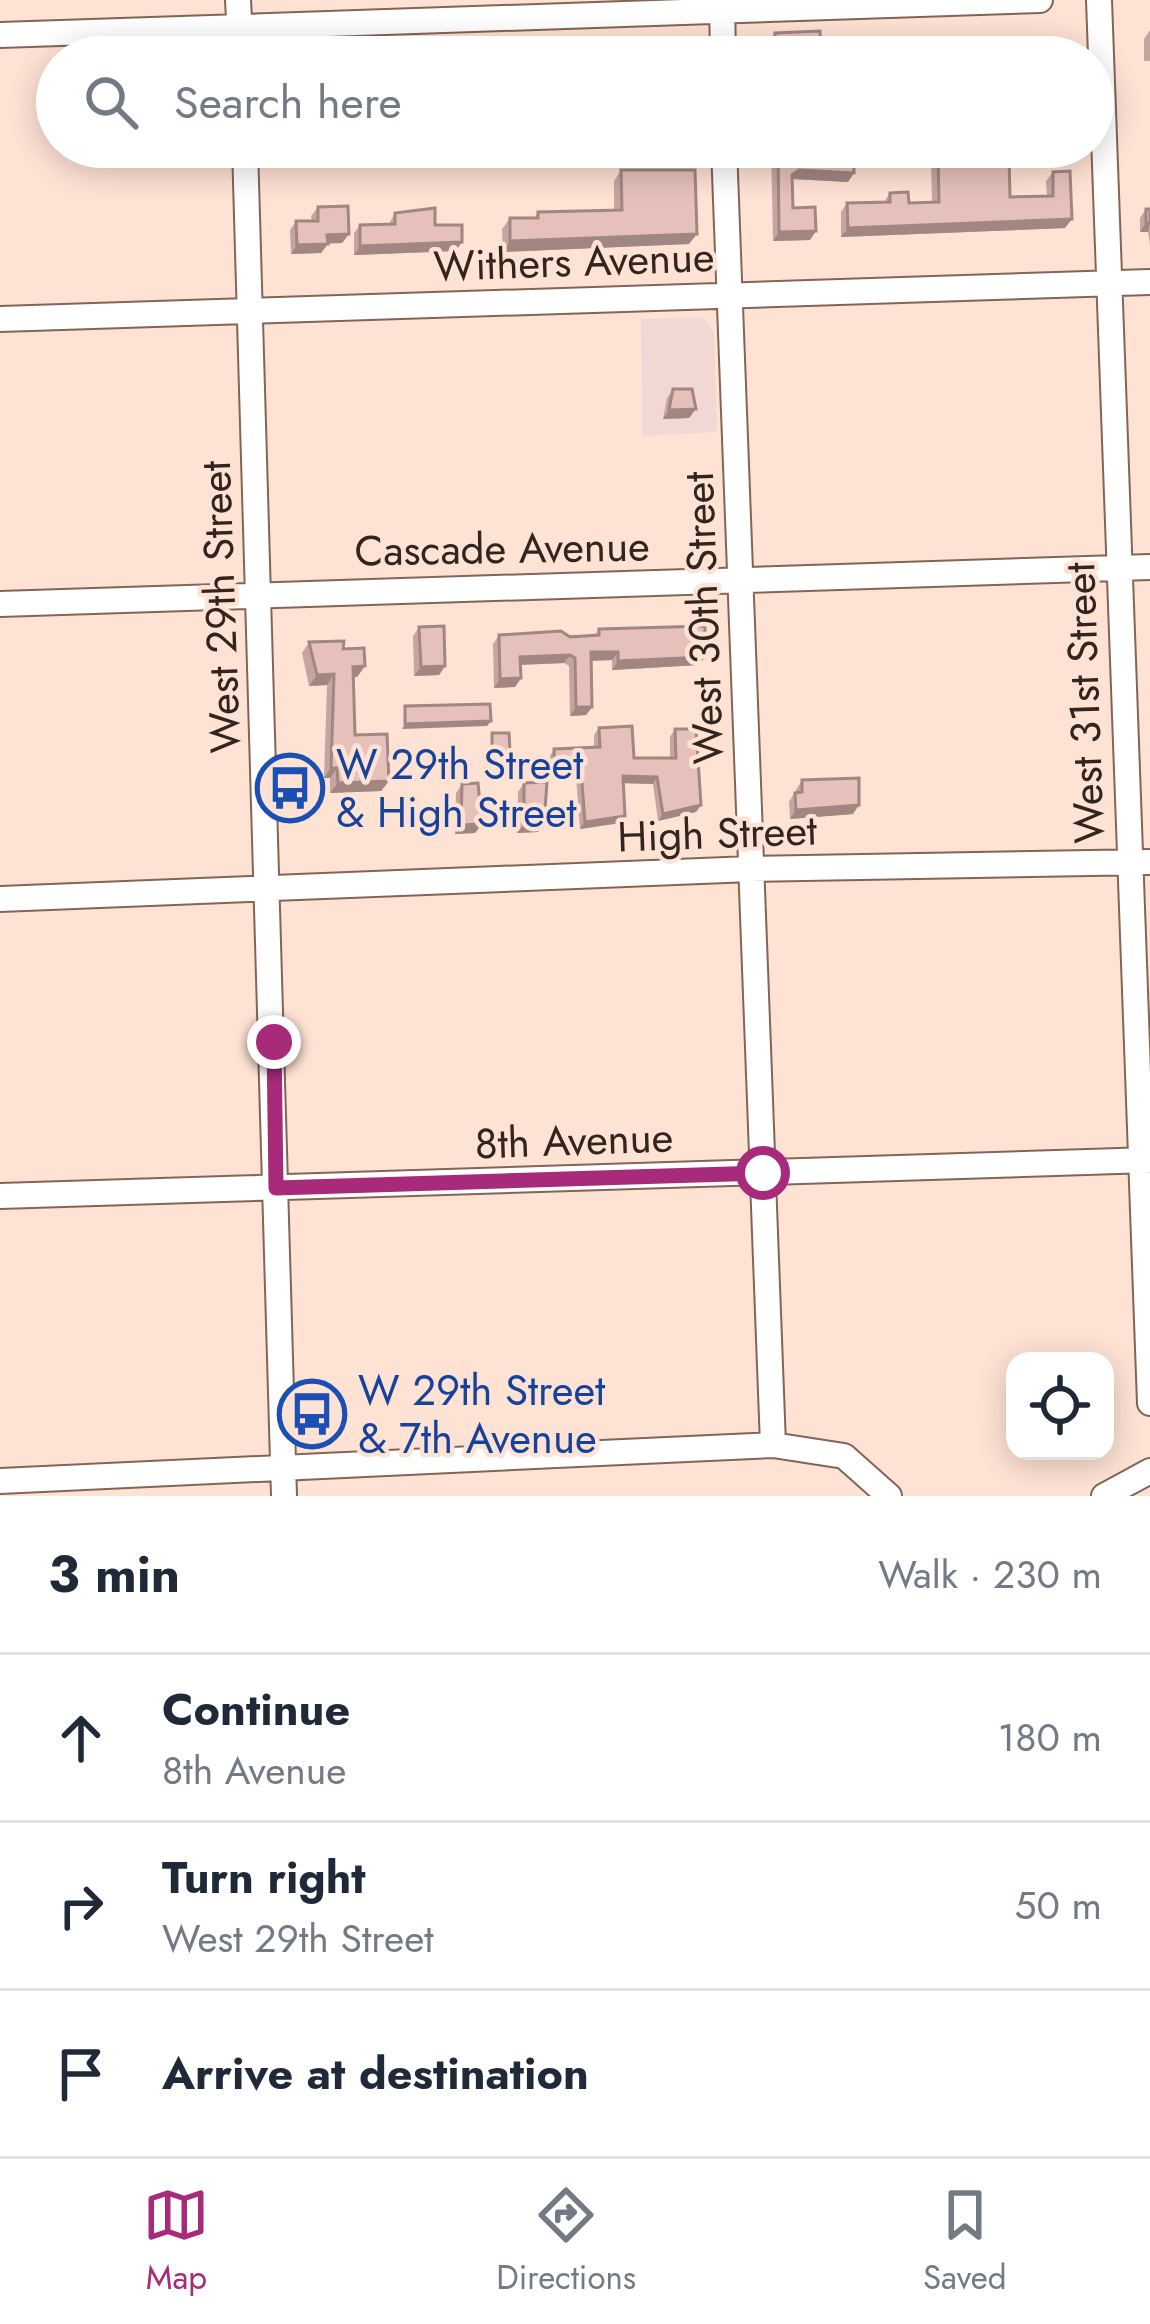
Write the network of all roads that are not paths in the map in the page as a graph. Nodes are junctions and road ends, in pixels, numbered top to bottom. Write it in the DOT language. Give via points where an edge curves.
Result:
graph roads {
  1 [pos="238,0"];
  2 [pos="1040,0"];
  3 [pos="1100,0"];
  4 [pos="722,6"];
  5 [pos="239,31"];
  6 [pos="0,35"];
  7 [pos="239,36"];
  8 [pos="723,36"];
  9 [pos="1101,36"];
  10 [pos="246,168"];
  11 [pos="725,168"];
  12 [pos="1105,168"];
  13 [pos="1150,281"];
  14 [pos="1108,283"];
  15 [pos="732,295"];
  16 [pos="251,309"];
  17 [pos="0,319"];
  18 [pos="1150,567"];
  19 [pos="1118,568"];
  20 [pos="739,581"];
  21 [pos="262,594"];
  22 [pos="0,604"];
  23 [pos="1140,862"];
  24 [pos="751,869"];
  25 [pos="269,890"];
  26 [pos="0,899"];
  27 [pos="1144,1160"];
  28 [pos="763,1173"];
  29 [pos="276,1188"];
  30 [pos="0,1196"];
  31 [pos="1150,1403"];
  32 [pos="773,1445"];
  33 [pos="1150,1472"];
  34 [pos="0,1481"];
  35 [pos="284,1483"];
  36 [pos="889,1496"];
  37 [pos="1104,1496"];
  1 -- 5 [label="street"];
  2 -- 4 [label="street"];
  3 -- 9 [label="street, West 31st Street"];
  4 -- 5 [label="street"];
  4 -- 8 [label="street"];
  5 -- 6 [label="street"];
  5 -- 7 [label="street"];
  10 -- 16 [label="street, West 29th Street"];
  11 -- 15 [label="street, West 30th Street"];
  12 -- 14 [label="street, West 31st Street"];
  13 -- 14 [label="street, Withers Avenue"];
  14 -- 15 [label="street, Withers Avenue"];
  14 -- 19 [label="street, West 31st Street"];
  15 -- 16 [label="street, Withers Avenue"];
  15 -- 20 [label="street, West 30th Street"];
  16 -- 17 [label="street, Withers Avenue"];
  16 -- 21 [label="street, West 29th Street"];
  18 -- 19 [label="street, Cascade Avenue"];
  19 -- 20 [label="street, Cascade Avenue"];
  19 -- 23 [label="street, West 31st Street"];
  20 -- 21 [label="street, Cascade Avenue"];
  20 -- 24 [label="street, West 30th Street"];
  21 -- 22 [label="street, Cascade Avenue"];
  21 -- 25 [label="street, West 29th Street"];
  23 -- 24 [label="street, High Street"];
  23 -- 27 [label="street, West 31st Street"];
  24 -- 25 [label="street, High Street"];
  24 -- 28 [label="street, West 30th Street"];
  25 -- 26 [label="street, High Street"];
  25 -- 29 [label="street, West 29th Street"];
  27 -- 28 [label="street, 8th Avenue"];
  27 -- 31 [label="street, West 31st Street"];
  28 -- 29 [label="street, 8th Avenue"];
  28 -- 32 [label="street, West 30th Street"];
  29 -- 30 [label="street, 8th Avenue"];
  29 -- 35 [label="street, West 29th Street"];
  32 -- 35 [label="street"];
  32 -- 36 [label="street" via="844,1456"];
  33 -- 37 [label="street"];
  34 -- 35 [label="street"];
}
